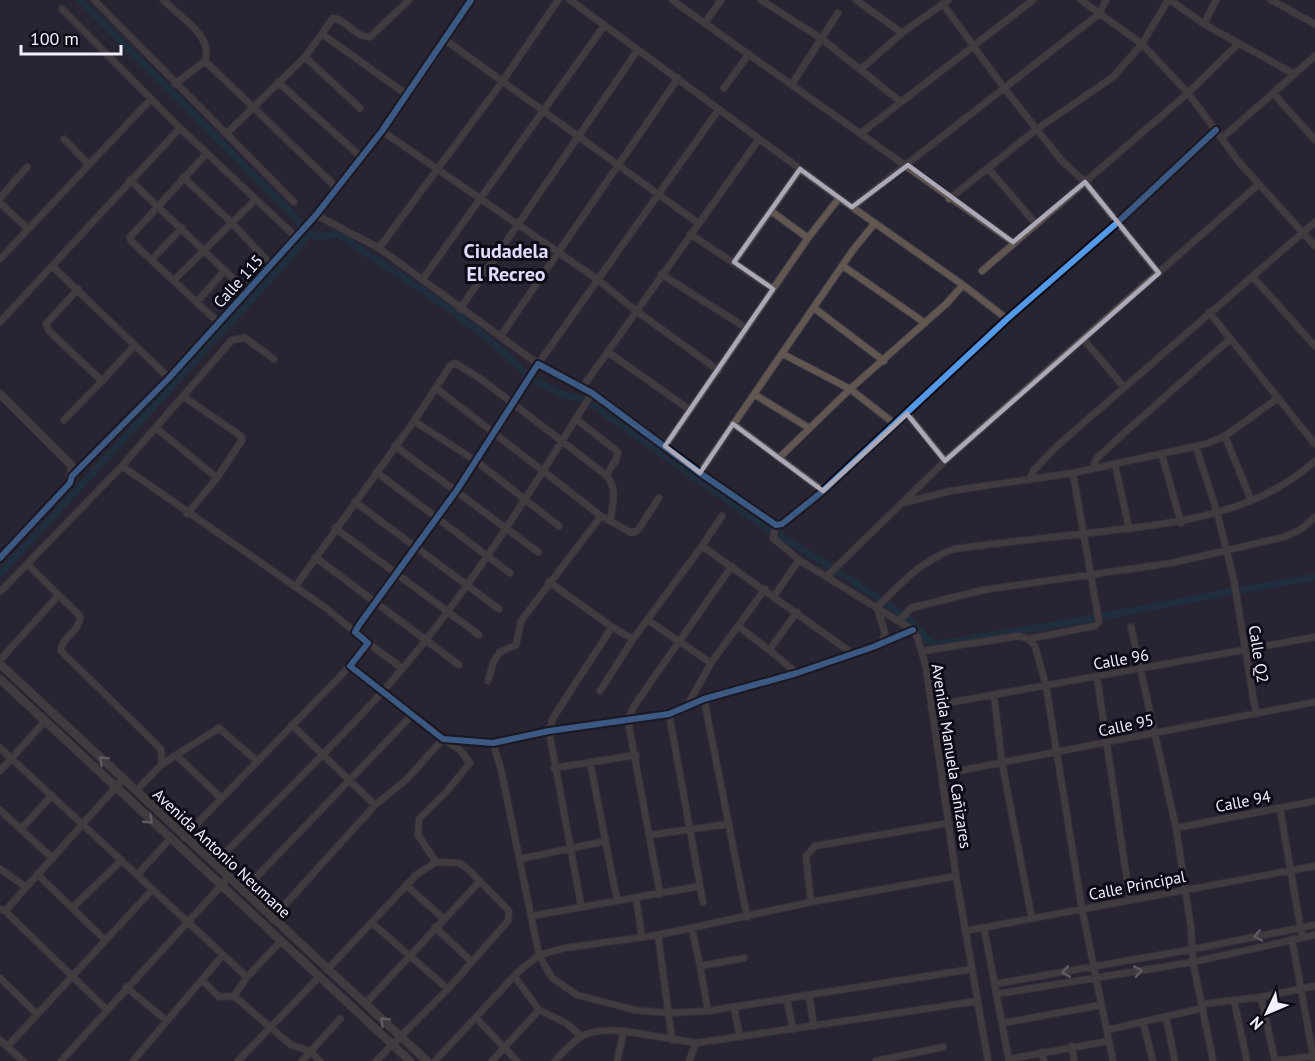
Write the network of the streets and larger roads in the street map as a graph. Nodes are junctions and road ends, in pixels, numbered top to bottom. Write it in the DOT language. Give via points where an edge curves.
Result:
graph roads {
  1 [pos="94,0"];
  2 [pos="163,0"];
  3 [pos="409,0"];
  4 [pos="471,0"];
  5 [pos="558,0"];
  6 [pos="570,0"];
  7 [pos="672,0"];
  8 [pos="721,0"];
  9 [pos="1034,0"];
  10 [pos="1081,0"];
  11 [pos="1106,0"];
  12 [pos="1169,0"];
  13 [pos="1216,0"];
  14 [pos="1271,0"];
  15 [pos="763,1"];
  16 [pos="861,1"];
  17 [pos="946,2"];
  18 [pos="62,9"];
  19 [pos="838,13"];
  20 [pos="1099,14"];
  21 [pos="705,23"];
  22 [pos="1204,24"];
  23 [pos="1315,24"];
  24 [pos="604,26"];
  25 [pos="902,33"];
  26 [pos="322,34"];
  27 [pos="444,39"];
  28 [pos="822,39"];
  29 [pos="1142,44"];
  30 [pos="1239,44"];
  31 [pos="975,45"];
  32 [pos="637,51"];
  33 [pos="749,54"];
  34 [pos="1315,56"];
  35 [pos="305,57"];
  36 [pos="205,61"];
  37 [pos="861,69"];
  38 [pos="1294,74"];
  39 [pos="678,78"];
  40 [pos="278,82"];
  41 [pos="502,82"];
  42 [pos="175,84"];
  43 [pos="792,84"];
  44 [pos="724,88"];
  45 [pos="1004,88"];
  46 [pos="1188,93"];
  47 [pos="1273,93"];
  48 [pos="406,94"];
  49 [pos="151,99"];
  50 [pos="901,102"];
  51 [pos="252,108"];
  52 [pos="360,108"];
  53 [pos="719,109"];
  54 [pos="542,111"];
  55 [pos="180,128"];
  56 [pos="1037,129"];
  57 [pos="1216,130"];
  58 [pos="382,131"];
  59 [pos="861,133"];
  60 [pos="226,134"];
  61 [pos="578,136"];
  62 [pos="1314,137"];
  63 [pos="1222,138"];
  64 [pos="64,139"];
  65 [pos="759,139"];
  66 [pos="207,153"];
  67 [pos="361,157"];
  68 [pos="89,165"];
  69 [pos="617,165"];
  70 [pos="908,165"];
  71 [pos="27,167"];
  72 [pos="988,168"];
  73 [pos="800,169"];
  74 [pos="437,170"];
  75 [pos="183,177"];
  76 [pos="130,180"];
  77 [pos="1085,182"];
  78 [pos="1259,184"];
  79 [pos="337,188"];
  80 [pos="657,194"];
  81 [pos="0,198"];
  82 [pos="480,198"];
  83 [pos="839,198"];
  84 [pos="949,198"];
  85 [pos="255,200"];
  86 [pos="294,202"];
  87 [pos="0,203"];
  88 [pos="158,205"];
  89 [pos="852,207"];
  90 [pos="771,211"];
  91 [pos="316,215"];
  92 [pos="231,222"];
  93 [pos="1118,222"];
  94 [pos="1315,222"];
  95 [pos="698,223"];
  96 [pos="875,223"];
  97 [pos="1035,223"];
  98 [pos="517,224"];
  99 [pos="182,228"];
  100 [pos="28,229"];
  101 [pos="1303,233"];
  102 [pos="690,234"];
  103 [pos="296,235"];
  104 [pos="808,238"];
  105 [pos="1013,242"];
  106 [pos="1315,246"];
  107 [pos="379,248"];
  108 [pos="204,249"];
  109 [pos="557,251"];
  110 [pos="0,259"];
  111 [pos="152,259"];
  112 [pos="734,262"];
  113 [pos="52,266"];
  114 [pos="271,266"];
  115 [pos="843,266"];
  116 [pos="225,270"];
  117 [pos="982,271"];
  118 [pos="1160,273"];
  119 [pos="661,274"];
  120 [pos="1253,277"];
  121 [pos="597,279"];
  122 [pos="174,280"];
  123 [pos="422,280"];
  124 [pos="963,285"];
  125 [pos="78,289"];
  126 [pos="773,289"];
  127 [pos="247,292"];
  128 [pos="197,302"];
  129 [pos="814,308"];
  130 [pos="460,309"];
  131 [pos="635,310"];
  132 [pos="1209,312"];
  133 [pos="1007,319"];
  134 [pos="0,322"];
  135 [pos="219,323"];
  136 [pos="925,323"];
  137 [pos="746,328"];
  138 [pos="500,337"];
  139 [pos="1230,339"];
  140 [pos="1084,340"];
  141 [pos="134,346"];
  142 [pos="1315,346"];
  143 [pos="608,352"];
  144 [pos="783,354"];
  145 [pos="274,358"];
  146 [pos="884,361"];
  147 [pos="538,364"];
  148 [pos="718,369"];
  149 [pos="169,378"];
  150 [pos="102,381"];
  151 [pos="1124,387"];
  152 [pos="435,388"];
  153 [pos="582,388"];
  154 [pos="850,389"];
  155 [pos="592,393"];
  156 [pos="0,394"];
  157 [pos="754,394"];
  158 [pos="184,397"];
  159 [pos="1278,398"];
  160 [pos="513,405"];
  161 [pos="690,410"];
  162 [pos="907,414"];
  163 [pos="576,419"];
  164 [pos="64,420"];
  165 [pos="414,421"];
  166 [pos="733,424"];
  167 [pos="895,424"];
  168 [pos="156,428"];
  169 [pos="809,428"];
  170 [pos="495,434"];
  171 [pos="1225,436"];
  172 [pos="562,441"];
  173 [pos="1315,444"];
  174 [pos="395,446"];
  175 [pos="665,446"];
  176 [pos="1196,447"];
  177 [pos="1162,455"];
  178 [pos="779,458"];
  179 [pos="476,461"];
  180 [pos="945,461"];
  181 [pos="1315,461"];
  182 [pos="1115,464"];
  183 [pos="122,466"];
  184 [pos="1092,468"];
  185 [pos="376,472"];
  186 [pos="543,472"];
  187 [pos="700,473"];
  188 [pos="1073,473"];
  189 [pos="606,475"];
  190 [pos="72,476"];
  191 [pos="217,478"];
  192 [pos="1029,480"];
  193 [pos="457,490"];
  194 [pos="823,491"];
  195 [pos="525,497"];
  196 [pos="659,498"];
  197 [pos="1251,500"];
  198 [pos="356,502"];
  199 [pos="901,503"];
  200 [pos="1217,512"];
  201 [pos="187,514"];
  202 [pos="601,516"];
  203 [pos="722,516"];
  204 [pos="1315,517"];
  205 [pos="435,518"];
  206 [pos="610,521"];
  207 [pos="1180,523"];
  208 [pos="505,526"];
  209 [pos="559,526"];
  210 [pos="775,527"];
  211 [pos="335,528"];
  212 [pos="1129,528"];
  213 [pos="1084,533"];
  214 [pos="416,546"];
  215 [pos="702,546"];
  216 [pos="1226,550"];
  217 [pos="538,552"];
  218 [pos="486,554"];
  219 [pos="315,557"];
  220 [pos="0,558"];
  221 [pos="799,560"];
  222 [pos="27,564"];
  223 [pos="732,566"];
  224 [pos="397,572"];
  225 [pos="510,573"];
  226 [pos="1091,576"];
  227 [pos="826,577"];
  228 [pos="549,582"];
  229 [pos="466,583"];
  230 [pos="295,587"];
  231 [pos="765,589"];
  232 [pos="0,592"];
  233 [pos="58,596"];
  234 [pos="774,596"];
  235 [pos="376,600"];
  236 [pos="877,608"];
  237 [pos="499,609"];
  238 [pos="447,611"];
  239 [pos="797,612"];
  240 [pos="900,620"];
  241 [pos="649,621"];
  242 [pos="738,626"];
  243 [pos="612,627"];
  244 [pos="1131,627"];
  245 [pos="913,630"];
  246 [pos="355,632"];
  247 [pos="479,635"];
  248 [pos="1315,637"];
  249 [pos="426,638"];
  250 [pos="633,639"];
  251 [pos="1028,639"];
  252 [pos="679,642"];
  253 [pos="368,643"];
  254 [pos="882,644"];
  255 [pos="769,650"];
  256 [pos="922,651"];
  257 [pos="1245,651"];
  258 [pos="853,654"];
  259 [pos="0,662"];
  260 [pos="711,663"];
  261 [pos="459,665"];
  262 [pos="350,666"];
  263 [pos="402,668"];
  264 [pos="1141,669"];
  265 [pos="797,673"];
  266 [pos="1097,677"];
  267 [pos="0,679"];
  268 [pos="488,681"];
  269 [pos="1046,686"];
  270 [pos="600,691"];
  271 [pos="382,692"];
  272 [pos="994,695"];
  273 [pos="704,699"];
  274 [pos="1315,702"];
  275 [pos="688,705"];
  276 [pos="931,706"];
  277 [pos="669,714"];
  278 [pos="1256,714"];
  279 [pos="411,716"];
  280 [pos="45,721"];
  281 [pos="628,721"];
  282 [pos="292,725"];
  283 [pos="549,731"];
  284 [pos="1154,733"];
  285 [pos="442,739"];
  286 [pos="493,743"];
  287 [pos="1106,744"];
  288 [pos="0,748"];
  289 [pos="1057,752"];
  290 [pos="323,753"];
  291 [pos="176,755"];
  292 [pos="636,755"];
  293 [pos="11,758"];
  294 [pos="256,761"];
  295 [pos="590,762"];
  296 [pos="1002,763"];
  297 [pos="162,764"];
  298 [pos="554,768"];
  299 [pos="0,771"];
  300 [pos="942,774"];
  301 [pos="123,779"];
  302 [pos="348,779"];
  303 [pos="116,789"];
  304 [pos="136,791"];
  305 [pos="52,795"];
  306 [pos="221,798"];
  307 [pos="1315,801"];
  308 [pos="375,805"];
  309 [pos="1280,808"];
  310 [pos="1,812"];
  311 [pos="949,823"];
  312 [pos="729,824"];
  313 [pos="83,825"];
  314 [pos="1176,828"];
  315 [pos="21,829"];
  316 [pos="690,830"];
  317 [pos="650,835"];
  318 [pos="184,837"];
  319 [pos="171,839"];
  320 [pos="606,841"];
  321 [pos="570,847"];
  322 [pos="52,858"];
  323 [pos="520,858"];
  324 [pos="121,861"];
  325 [pos="436,862"];
  326 [pos="214,864"];
  327 [pos="1315,866"];
  328 [pos="0,869"];
  329 [pos="1290,870"];
  330 [pos="37,874"];
  331 [pos="137,875"];
  332 [pos="956,876"];
  333 [pos="228,878"];
  334 [pos="480,881"];
  335 [pos="406,885"];
  336 [pos="221,886"];
  337 [pos="700,886"];
  338 [pos="26,887"];
  339 [pos="152,890"];
  340 [pos="1185,890"];
  341 [pos="243,891"];
  342 [pos="660,894"];
  343 [pos="636,897"];
  344 [pos="617,900"];
  345 [pos="1130,900"];
  346 [pos="703,902"];
  347 [pos="811,902"];
  348 [pos="581,905"];
  349 [pos="72,908"];
  350 [pos="1082,909"];
  351 [pos="2,910"];
  352 [pos="532,916"];
  353 [pos="747,917"];
  354 [pos="443,918"];
  355 [pos="272,919"];
  356 [pos="1032,919"];
  357 [pos="187,921"];
  358 [pos="372,923"];
  359 [pos="1315,924"];
  360 [pos="435,927"];
  361 [pos="1301,927"];
  362 [pos="692,928"];
  363 [pos="984,928"];
  364 [pos="965,932"];
  365 [pos="658,935"];
  366 [pos="1315,935"];
  367 [pos="642,937"];
  368 [pos="1302,937"];
  369 [pos="1292,939"];
  370 [pos="105,940"];
  371 [pos="281,941"];
  372 [pos="1194,949"];
  373 [pos="539,955"];
  374 [pos="222,956"];
  375 [pos="410,956"];
  376 [pos="744,958"];
  377 [pos="472,962"];
  378 [pos="1193,962"];
  379 [pos="700,966"];
  380 [pos="1094,968"];
  381 [pos="972,969"];
  382 [pos="327,970"];
  383 [pos="74,976"];
  384 [pos="515,976"];
  385 [pos="247,977"];
  386 [pos="319,977"];
  387 [pos="0,978"];
  388 [pos="1096,979"];
  389 [pos="202,980"];
  390 [pos="995,984"];
  391 [pos="1315,986"];
  392 [pos="126,987"];
  393 [pos="1299,988"];
  394 [pos="448,989"];
  395 [pos="997,994"];
  396 [pos="234,996"];
  397 [pos="808,996"];
  398 [pos="1262,997"];
  399 [pos="787,1000"];
  400 [pos="1234,1000"];
  401 [pos="978,1001"];
  402 [pos="365,1004"];
  403 [pos="1101,1005"];
  404 [pos="1202,1006"];
  405 [pos="734,1008"];
  406 [pos="106,1009"];
  407 [pos="539,1010"];
  408 [pos="708,1011"];
  409 [pos="667,1013"];
  410 [pos="38,1014"];
  411 [pos="1166,1017"];
  412 [pos="477,1018"];
  413 [pos="340,1019"];
  414 [pos="167,1021"];
  415 [pos="1143,1022"];
  416 [pos="1003,1023"];
  417 [pos="271,1026"];
  418 [pos="814,1026"];
  419 [pos="793,1029"];
  420 [pos="1107,1030"];
  421 [pos="624,1031"];
  422 [pos="580,1035"];
  423 [pos="400,1036"];
  424 [pos="740,1037"];
  425 [pos="0,1040"];
  426 [pos="672,1040"];
  427 [pos="1109,1041"];
  428 [pos="696,1043"];
  429 [pos="392,1044"];
  430 [pos="1072,1046"];
  431 [pos="7,1047"];
  432 [pos="943,1047"];
  433 [pos="503,1049"];
  434 [pos="310,1051"];
  435 [pos="1042,1052"];
  436 [pos="1313,1058"];
  437 [pos="137,1060"];
  438 [pos="1009,1060"];
  439 [pos="23,1061"];
  440 [pos="61,1061"];
  441 [pos="238,1061"];
  442 [pos="302,1061"];
  443 [pos="320,1061"];
  444 [pos="376,1061"];
  445 [pos="410,1061"];
  446 [pos="427,1061"];
  447 [pos="435,1061"];
  448 [pos="492,1061"];
  449 [pos="517,1061"];
  450 [pos="555,1061"];
  451 [pos="617,1061"];
  452 [pos="689,1061"];
  453 [pos="876,1061"];
  454 [pos="988,1061"];
  455 [pos="1044,1061"];
  456 [pos="1074,1061"];
  457 [pos="1113,1061"];
  458 [pos="1153,1061"];
  459 [pos="1175,1061"];
  460 [pos="1213,1061"];
  461 [pos="1247,1061"];
  1 -- 42 [label="street"];
  2 -- 36 [label="street" via="205,40"];
  3 -- 26 [label="street" via="369,37 362,37 336,18"];
  4 -- 27 [label="street, Calle 115"];
  5 -- 41 [label="street"];
  6 -- 24 [label="street"];
  7 -- 21 [label="street"];
  8 -- 21 [label="street"];
  9 -- 31 [label="street"];
  10 -- 20 [label="street"];
  11 -- 20 [label="street"];
  12 -- 22 [label="street"];
  12 -- 29 [label="street"];
  13 -- 22 [label="street"];
  14 -- 23 [label="street"];
  15 -- 28 [label="street"];
  16 -- 25 [label="street"];
  17 -- 25 [label="street"];
  17 -- 31 [label="street"];
  18 -- 49 [label="street"];
  19 -- 28 [label="street"];
  20 -- 29 [label="street"];
  20 -- 45 [label="street"];
  21 -- 33 [label="street"];
  22 -- 30 [label="street"];
  24 -- 32 [label="street"];
  24 -- 54 [label="street"];
  25 -- 37 [label="street"];
  26 -- 35 [label="street"];
  26 -- 48 [label="street"];
  27 -- 41 [label="street"];
  27 -- 48 [label="street, Calle 115"];
  28 -- 37 [label="street"];
  28 -- 43 [label="street"];
  29 -- 46 [label="street"];
  29 -- 56 [label="street" via="1113,77"];
  30 -- 38 [label="street"];
  30 -- 46 [label="street"];
  31 -- 45 [label="street"];
  31 -- 50 [label="street"];
  32 -- 39 [label="street"];
  32 -- 61 [label="street"];
  33 -- 43 [label="street"];
  33 -- 44 [label="street"];
  34 -- 38 [label="street"];
  35 -- 40 [label="street"];
  35 -- 52 [label="street"];
  36 -- 42 [label="street"];
  36 -- 51 [label="street"];
  37 -- 50 [label="street"];
  38 -- 47 [label="street"];
  39 -- 53 [label="street"];
  39 -- 69 [label="street"];
  40 -- 51 [label="street"];
  40 -- 67 [label="street"];
  41 -- 54 [label="street"];
  41 -- 74 [label="street"];
  42 -- 60 [label="street"];
  43 -- 59 [label="street"];
  45 -- 56 [label="street"];
  45 -- 70 [label="street"];
  46 -- 57 [label="street"];
  46 -- 77 [label="street"];
  47 -- 62 [label="street"];
  47 -- 63 [label="street"];
  48 -- 58 [label="street, Calle 115"];
  49 -- 55 [label="street"];
  49 -- 68 [label="street"];
  50 -- 59 [label="street"];
  51 -- 60 [label="street"];
  51 -- 79 [label="street"];
  53 -- 65 [label="street"];
  53 -- 80 [label="street"];
  54 -- 61 [label="street"];
  54 -- 82 [label="street"];
  55 -- 66 [label="street"];
  55 -- 76 [label="street"];
  56 -- 72 [label="street"];
  56 -- 77 [label="street"];
  57 -- 63 [label="street"];
  57 -- 93 [label="street"];
  58 -- 67 [label="street, Calle 115"];
  58 -- 74 [label="street"];
  59 -- 70 [label="street"];
  60 -- 86 [label="street"];
  61 -- 69 [label="street"];
  61 -- 98 [label="street"];
  63 -- 78 [label="street"];
  64 -- 68 [label="street"];
  65 -- 73 [label="street"];
  65 -- 95 [label="street"];
  66 -- 75 [label="street"];
  66 -- 85 [label="street"];
  67 -- 79 [label="street, Calle 115"];
  68 -- 100 [label="street"];
  69 -- 80 [label="street"];
  69 -- 109 [label="street"];
  70 -- 84 [label="street"];
  70 -- 89 [label="street"];
  71 -- 81 [label="street"];
  72 -- 84 [label="street"];
  72 -- 97 [label="street"];
  73 -- 83 [label="street"];
  73 -- 90 [label="street"];
  74 -- 82 [label="street"];
  74 -- 107 [label="street"];
  75 -- 88 [label="street"];
  75 -- 92 [label="street"];
  76 -- 88 [label="street"];
  76 -- 113 [label="street"];
  77 -- 93 [label="street"];
  77 -- 97 [label="street"];
  78 -- 101 [label="street"];
  78 -- 118 [label="street"];
  79 -- 91 [label="street, Calle 115"];
  80 -- 95 [label="street"];
  80 -- 121 [label="street"];
  82 -- 98 [label="street"];
  82 -- 123 [label="street"];
  83 -- 89 [label="street"];
  83 -- 104 [label="street"];
  84 -- 105 [label="street"];
  85 -- 92 [label="street"];
  85 -- 103 [label="street"];
  87 -- 100 [label="street"];
  88 -- 99 [label="street"];
  88 -- 111 [label="street" via="130,237"];
  89 -- 96 [label="street"];
  90 -- 104 [label="street"];
  90 -- 112 [label="street"];
  91 -- 103 [label="street, Calle 115"];
  91 -- 107 [label="street"];
  92 -- 108 [label="street"];
  92 -- 114 [label="street"];
  93 -- 118 [label="street"];
  93 -- 133 [label="street"];
  94 -- 101 [label="street"];
  95 -- 102 [label="street"];
  96 -- 115 [label="street"];
  96 -- 124 [label="street"];
  97 -- 105 [label="street"];
  98 -- 109 [label="street"];
  98 -- 130 [label="street"];
  99 -- 108 [label="street"];
  99 -- 111 [label="street"];
  100 -- 110 [label="street"];
  101 -- 106 [label="street"];
  101 -- 120 [label="street"];
  102 -- 112 [label="street"];
  102 -- 119 [label="street"];
  103 -- 114 [label="street, Calle 115"];
  104 -- 126 [label="street"];
  105 -- 117 [label="street"];
  107 -- 123 [label="street"];
  108 -- 116 [label="street"];
  108 -- 122 [label="street"];
  109 -- 121 [label="street"];
  109 -- 138 [label="street"];
  111 -- 122 [label="street"];
  112 -- 126 [label="street"];
  113 -- 125 [label="street"];
  113 -- 134 [label="street"];
  114 -- 127 [label="street, Calle 115"];
  115 -- 129 [label="street"];
  115 -- 136 [label="street"];
  116 -- 127 [label="street"];
  116 -- 128 [label="street"];
  118 -- 140 [label="street"];
  119 -- 131 [label="street"];
  119 -- 137 [label="street"];
  120 -- 132 [label="street"];
  120 -- 142 [label="street"];
  121 -- 131 [label="street"];
  121 -- 147 [label="street"];
  122 -- 128 [label="street"];
  123 -- 130 [label="street"];
  124 -- 133 [label="street"];
  124 -- 136 [label="street"];
  125 -- 141 [label="street"];
  125 -- 150 [label="street" via="46,328"];
  126 -- 137 [label="street"];
  127 -- 135 [label="street, Calle 115"];
  128 -- 135 [label="street"];
  129 -- 144 [label="street"];
  129 -- 146 [label="street"];
  130 -- 138 [label="street"];
  131 -- 143 [label="street"];
  131 -- 148 [label="street"];
  132 -- 139 [label="street"];
  132 -- 151 [label="street"];
  133 -- 162 [label="street"];
  135 -- 149 [label="street, Calle 115"];
  136 -- 146 [label="street"];
  137 -- 148 [label="street"];
  138 -- 147 [label="street"];
  139 -- 159 [label="street"];
  139 -- 184 [label="street" via="1096,459"];
  140 -- 151 [label="street"];
  140 -- 180 [label="street"];
  141 -- 149 [label="street"];
  141 -- 150 [label="street"];
  143 -- 153 [label="street"];
  143 -- 161 [label="street"];
  144 -- 154 [label="street"];
  144 -- 157 [label="street"];
  145 -- 158 [label="street" via="245,338 237,338 224,347"];
  146 -- 154 [label="street"];
  147 -- 153 [label="street"];
  147 -- 160 [label="street"];
  148 -- 161 [label="street"];
  149 -- 190 [label="street, Calle 115"];
  150 -- 164 [label="street"];
  151 -- 192 [label="street" via="1057,446"];
  152 -- 160 [label="street" via="450,366 458,363"];
  152 -- 165 [label="street"];
  152 -- 170 [label="street"];
  153 -- 155 [label="street"];
  154 -- 167 [label="street"];
  154 -- 169 [label="street"];
  155 -- 163 [label="street"];
  155 -- 175 [label="street"];
  156 -- 190 [label="street" via="72,466"];
  157 -- 166 [label="street"];
  157 -- 169 [label="street"];
  158 -- 168 [label="street"];
  158 -- 191 [label="street" via="241,436 242,444"];
  159 -- 171 [label="street"];
  159 -- 173 [label="street"];
  160 -- 170 [label="street"];
  160 -- 172 [label="street"];
  161 -- 175 [label="street"];
  162 -- 167 [label="street"];
  162 -- 180 [label="street"];
  163 -- 172 [label="street"];
  163 -- 189 [label="street" via="618,452"];
  165 -- 174 [label="street"];
  165 -- 179 [label="street"];
  166 -- 178 [label="street"];
  166 -- 187 [label="street"];
  167 -- 194 [label="street"];
  168 -- 183 [label="street"];
  168 -- 191 [label="street"];
  169 -- 178 [label="street"];
  170 -- 179 [label="street"];
  170 -- 186 [label="street"];
  171 -- 176 [label="street"];
  171 -- 197 [label="street"];
  172 -- 186 [label="street"];
  172 -- 189 [label="street"];
  174 -- 185 [label="street"];
  174 -- 193 [label="street"];
  175 -- 187 [label="street"];
  176 -- 177 [label="street"];
  176 -- 200 [label="street, Calle Q2"];
  177 -- 182 [label="street"];
  177 -- 207 [label="street"];
  178 -- 194 [label="street"];
  179 -- 193 [label="street"];
  179 -- 195 [label="street"];
  180 -- 199 [label="street"];
  181 -- 197 [label="street" via="1296,479"];
  182 -- 184 [label="street"];
  182 -- 212 [label="street"];
  183 -- 201 [label="street"];
  183 -- 222 [label="street"];
  184 -- 188 [label="street"];
  185 -- 198 [label="street"];
  185 -- 205 [label="street"];
  186 -- 195 [label="street"];
  186 -- 202 [label="street"];
  187 -- 210 [label="street"];
  188 -- 192 [label="street"];
  188 -- 213 [label="street"];
  189 -- 206 [label="street" via="613,483 614,493"];
  190 -- 220 [label="street, Calle 115" via="70,483"];
  191 -- 201 [label="street"];
  192 -- 199 [label="street" via="950,491"];
  193 -- 205 [label="street"];
  193 -- 208 [label="street"];
  194 -- 210 [label="street"];
  195 -- 208 [label="street"];
  195 -- 209 [label="street"];
  196 -- 206 [label="street" via="638,531 632,533"];
  197 -- 200 [label="street"];
  198 -- 211 [label="street"];
  198 -- 214 [label="street"];
  199 -- 227 [label="street"];
  200 -- 207 [label="street"];
  200 -- 216 [label="street, Calle Q2"];
  201 -- 230 [label="street"];
  202 -- 206 [label="street"];
  202 -- 228 [label="street"];
  203 -- 215 [label="street"];
  204 -- 216 [label="street" via="1284,537"];
  205 -- 214 [label="street"];
  205 -- 218 [label="street"];
  207 -- 212 [label="street"];
  208 -- 217 [label="street"];
  208 -- 218 [label="street"];
  210 -- 221 [label="street, Avenida Manuela Cañizares" via="776,542"];
  211 -- 219 [label="street"];
  211 -- 224 [label="street"];
  212 -- 213 [label="street"];
  213 -- 226 [label="street"];
  213 -- 236 [label="street" via="954,549 930,558"];
  214 -- 224 [label="street"];
  214 -- 229 [label="street"];
  215 -- 223 [label="street"];
  215 -- 241 [label="street"];
  216 -- 226 [label="street"];
  216 -- 257 [label="street, Calle Q2"];
  218 -- 225 [label="street"];
  218 -- 229 [label="street"];
  219 -- 230 [label="street"];
  219 -- 235 [label="street"];
  221 -- 227 [label="street, Avenida Manuela Cañizares"];
  221 -- 234 [label="street"];
  222 -- 232 [label="street"];
  222 -- 233 [label="street"];
  223 -- 231 [label="street"];
  223 -- 252 [label="street"];
  224 -- 235 [label="street"];
  224 -- 238 [label="street"];
  226 -- 240 [label="street" via="948,598 911,608"];
  226 -- 251 [label="street" via="1097,625"];
  227 -- 236 [label="street, Avenida Manuela Cañizares"];
  228 -- 243 [label="street"];
  228 -- 268 [label="street" via="517,627 516,645 500,652 493,663"];
  229 -- 237 [label="street"];
  229 -- 238 [label="street"];
  230 -- 246 [label="street"];
  231 -- 234 [label="street"];
  231 -- 242 [label="street"];
  233 -- 259 [label="street"];
  233 -- 297 [label="street" via="81,619 61,651 161,748"];
  234 -- 239 [label="street"];
  235 -- 246 [label="street"];
  235 -- 249 [label="street"];
  236 -- 240 [label="street, Avenida Manuela Cañizares"];
  236 -- 254 [label="street" via="885,633"];
  238 -- 247 [label="street"];
  238 -- 249 [label="street"];
  239 -- 255 [label="street"];
  239 -- 258 [label="street"];
  240 -- 245 [label="street, Avenida Manuela Cañizares"];
  241 -- 250 [label="street"];
  241 -- 252 [label="street"];
  242 -- 255 [label="street"];
  242 -- 260 [label="street"];
  243 -- 250 [label="street"];
  243 -- 283 [label="street" via="553,718"];
  244 -- 264 [label="street"];
  245 -- 254 [label="street"];
  245 -- 256 [label="street, Avenida Manuela Cañizares"];
  246 -- 253 [label="street"];
  248 -- 257 [label="street, Calle 96"];
  249 -- 261 [label="street"];
  249 -- 263 [label="street"];
  250 -- 270 [label="street"];
  251 -- 256 [label="street" via="1011,637"];
  251 -- 269 [label="street" via="1035,646"];
  252 -- 260 [label="street"];
  252 -- 281 [label="street" via="634,706"];
  253 -- 262 [label="street"];
  253 -- 263 [label="street"];
  254 -- 258 [label="street"];
  255 -- 265 [label="street"];
  256 -- 276 [label="street, Avenida Manuela Cañizares"];
  257 -- 264 [label="street, Calle 96"];
  257 -- 278 [label="street, Calle Q2"];
  258 -- 265 [label="street"];
  301 -- 259 [label="street, Avenida Antonio Neumane, one-way"];
  260 -- 275 [label="street"];
  262 -- 271 [label="street"];
  262 -- 282 [label="street"];
  263 -- 271 [label="street"];
  264 -- 266 [label="street, Calle 96"];
  264 -- 284 [label="street"];
  265 -- 273 [label="street"];
  266 -- 269 [label="street, Calle 96"];
  266 -- 287 [label="street"];
  267 -- 280 [label="street, Avenida Antonio Neumane"];
  269 -- 272 [label="street, Calle 96"];
  269 -- 289 [label="street"];
  271 -- 279 [label="street"];
  271 -- 290 [label="street"];
  272 -- 276 [label="street, Calle 96"];
  272 -- 296 [label="street"];
  273 -- 275 [label="street"];
  273 -- 312 [label="street"];
  274 -- 278 [label="street, Calle 95"];
  275 -- 277 [label="street"];
  276 -- 300 [label="street, Avenida Manuela Cañizares"];
  277 -- 281 [label="street"];
  277 -- 316 [label="street"];
  278 -- 284 [label="street, Calle 95"];
  279 -- 285 [label="street"];
  279 -- 302 [label="street"];
  280 -- 293 [label="street"];
  280 -- 303 [label="street, Avenida Antonio Neumane"];
  281 -- 283 [label="street"];
  281 -- 292 [label="street"];
  282 -- 290 [label="street"];
  282 -- 294 [label="street"];
  283 -- 286 [label="street"];
  283 -- 298 [label="street"];
  284 -- 287 [label="street, Calle 95"];
  284 -- 314 [label="street"];
  285 -- 286 [label="street"];
  285 -- 308 [label="street" via="406,780"];
  285 -- 325 [label="street" via="470,762 419,819 418,835"];
  286 -- 323 [label="street"];
  287 -- 289 [label="street, Calle 95"];
  287 -- 345 [label="street"];
  288 -- 293 [label="street"];
  289 -- 296 [label="street, Calle 95"];
  289 -- 350 [label="street"];
  290 -- 302 [label="street"];
  290 -- 326 [label="street"];
  291 -- 294 [label="street" via="219,728"];
  291 -- 297 [label="street"];
  291 -- 306 [label="street"];
  292 -- 295 [label="street"];
  292 -- 317 [label="street"];
  293 -- 299 [label="street"];
  293 -- 305 [label="street"];
  294 -- 306 [label="street"];
  295 -- 298 [label="street"];
  295 -- 320 [label="street"];
  296 -- 300 [label="street, Calle 95"];
  296 -- 356 [label="street"];
  297 -- 304 [label="street"];
  298 -- 321 [label="street"];
  300 -- 311 [label="street, Avenida Manuela Cañizares"];
  301 -- 303 [label="street"];
  301 -- 304 [label="street, Avenida Antonio Neumane"];
  302 -- 308 [label="street"];
  302 -- 341 [label="street"];
  303 -- 313 [label="street"];
  303 -- 319 [label="street, Avenida Antonio Neumane, one-way"];
  304 -- 318 [label="street, Avenida Antonio Neumane"];
  305 -- 313 [label="street"];
  305 -- 315 [label="street"];
  306 -- 318 [label="street"];
  307 -- 309 [label="street, Calle 94"];
  308 -- 355 [label="street"];
  309 -- 314 [label="street, Calle 94"];
  309 -- 329 [label="street"];
  310 -- 315 [label="street"];
  311 -- 332 [label="street, Avenida Manuela Cañizares"];
  311 -- 347 [label="street" via="815,846 806,856"];
  312 -- 316 [label="street"];
  312 -- 353 [label="street"];
  313 -- 322 [label="street"];
  313 -- 324 [label="street"];
  314 -- 340 [label="street"];
  315 -- 322 [label="street"];
  316 -- 317 [label="street"];
  316 -- 337 [label="street"];
  317 -- 342 [label="street"];
  318 -- 326 [label="street, Avenida Antonio Neumane"];
  319 -- 331 [label="street"];
  319 -- 336 [label="street, Avenida Antonio Neumane"];
  320 -- 321 [label="street"];
  320 -- 344 [label="street"];
  321 -- 323 [label="street"];
  321 -- 348 [label="street"];
  322 -- 330 [label="street"];
  323 -- 352 [label="street"];
  324 -- 331 [label="street"];
  324 -- 349 [label="street"];
  325 -- 334 [label="street" via="459,863"];
  325 -- 335 [label="street"];
  326 -- 333 [label="street, Avenida Antonio Neumane"];
  327 -- 329 [label="street, Calle Principal"];
  328 -- 338 [label="street"];
  329 -- 340 [label="street, Calle Principal"];
  329 -- 361 [label="street"];
  330 -- 338 [label="street"];
  330 -- 349 [label="street"];
  331 -- 339 [label="street"];
  332 -- 347 [label="street"];
  332 -- 364 [label="street, Avenida Manuela Cañizares"];
  333 -- 336 [label="street"];
  333 -- 341 [label="street, Avenida Antonio Neumane"];
  334 -- 354 [label="street"];
  334 -- 377 [label="street" via="510,915"];
  335 -- 354 [label="street"];
  335 -- 358 [label="street"];
  336 -- 357 [label="street"];
  336 -- 371 [label="street, Avenida Antonio Neumane"];
  337 -- 342 [label="street"];
  337 -- 346 [label="street"];
  338 -- 351 [label="street"];
  339 -- 357 [label="street"];
  339 -- 370 [label="street"];
  340 -- 345 [label="street, Calle Principal"];
  340 -- 372 [label="street"];
  341 -- 355 [label="street, Avenida Antonio Neumane"];
  342 -- 343 [label="street"];
  343 -- 344 [label="street"];
  343 -- 367 [label="street"];
  344 -- 348 [label="street"];
  345 -- 350 [label="street, Calle Principal"];
  347 -- 353 [label="street"];
  348 -- 352 [label="street"];
  349 -- 370 [label="street"];
  350 -- 356 [label="street, Calle Principal"];
  350 -- 380 [label="street"];
  351 -- 383 [label="street"];
  352 -- 373 [label="street"];
  353 -- 362 [label="street"];
  354 -- 360 [label="street"];
  355 -- 382 [label="street, Avenida Antonio Neumane"];
  356 -- 363 [label="street, Calle Principal"];
  357 -- 374 [label="street"];
  357 -- 392 [label="street"];
  358 -- 375 [label="street"];
  358 -- 382 [label="street"];
  359 -- 361 [label="street"];
  360 -- 375 [label="street"];
  360 -- 377 [label="street"];
  361 -- 368 [label="street"];
  361 -- 372 [label="street, one-way"];
  362 -- 365 [label="street"];
  362 -- 379 [label="street"];
  363 -- 364 [label="street, Calle Principal"];
  363 -- 390 [label="street"];
  364 -- 381 [label="street, Avenida Manuela Cañizares"];
  365 -- 367 [label="street"];
  365 -- 409 [label="street"];
  366 -- 368 [label="street"];
  367 -- 373 [label="street"];
  368 -- 369 [label="street"];
  369 -- 378 [label="street"];
  369 -- 393 [label="street"];
  370 -- 383 [label="street"];
  371 -- 385 [label="street"];
  371 -- 386 [label="street, Avenida Antonio Neumane"];
  372 -- 378 [label="street"];
  372 -- 380 [label="street"];
  373 -- 384 [label="street"];
  373 -- 409 [label="street" via="552,978 577,995 635,1010"];
  374 -- 385 [label="street"];
  374 -- 389 [label="street"];
  375 -- 394 [label="street"];
  375 -- 402 [label="street"];
  376 -- 379 [label="street"];
  377 -- 394 [label="street"];
  388 -- 378 [label="street, one-way"];
  378 -- 404 [label="street"];
  379 -- 408 [label="street"];
  380 -- 388 [label="street"];
  380 -- 390 [label="street, one-way"];
  381 -- 397 [label="street"];
  381 -- 401 [label="street, Avenida Manuela Cañizares"];
  382 -- 402 [label="street, Avenida Antonio Neumane"];
  383 -- 406 [label="street"];
  383 -- 410 [label="street"];
  384 -- 407 [label="street"];
  384 -- 412 [label="street"];
  385 -- 396 [label="street"];
  386 -- 417 [label="street"];
  386 -- 429 [label="street, Avenida Antonio Neumane"];
  387 -- 410 [label="street"];
  388 -- 395 [label="street"];
  388 -- 403 [label="street"];
  389 -- 396 [label="street" via="219,997"];
  389 -- 414 [label="street"];
  390 -- 395 [label="street"];
  391 -- 393 [label="street"];
  392 -- 406 [label="street"];
  392 -- 414 [label="street"];
  393 -- 398 [label="street"];
  393 -- 436 [label="street"];
  394 -- 423 [label="street"];
  395 -- 416 [label="street"];
  396 -- 417 [label="street"];
  397 -- 399 [label="street"];
  397 -- 418 [label="street"];
  398 -- 400 [label="street"];
  398 -- 436 [label="street" via="1275,1061"];
  399 -- 405 [label="street"];
  399 -- 419 [label="street"];
  400 -- 404 [label="street"];
  400 -- 461 [label="street"];
  401 -- 418 [label="street"];
  401 -- 454 [label="street, Avenida Manuela Cañizares"];
  423 -- 402 [label="street, Avenida Antonio Neumane, one-way"];
  403 -- 416 [label="street"];
  403 -- 420 [label="street"];
  404 -- 411 [label="street"];
  404 -- 460 [label="street"];
  405 -- 408 [label="street"];
  405 -- 424 [label="street"];
  406 -- 440 [label="street"];
  407 -- 422 [label="street"];
  407 -- 433 [label="street"];
  408 -- 409 [label="street"];
  409 -- 426 [label="street"];
  410 -- 431 [label="street"];
  411 -- 415 [label="street"];
  411 -- 459 [label="street"];
  412 -- 433 [label="street"];
  412 -- 447 [label="street"];
  413 -- 434 [label="street"];
  414 -- 437 [label="street"];
  415 -- 420 [label="street"];
  415 -- 458 [label="street"];
  416 -- 438 [label="street"];
  417 -- 434 [label="street" via="291,1044"];
  417 -- 441 [label="street"];
  418 -- 419 [label="street"];
  419 -- 424 [label="street"];
  420 -- 427 [label="street"];
  421 -- 422 [label="street" via="601,1030"];
  421 -- 426 [label="street"];
  421 -- 451 [label="street"];
  422 -- 450 [label="street"];
  423 -- 429 [label="street"];
  423 -- 446 [label="street, Avenida Antonio Neumane"];
  424 -- 428 [label="street"];
  425 -- 431 [label="street"];
  426 -- 428 [label="street"];
  427 -- 430 [label="street"];
  427 -- 457 [label="street"];
  428 -- 452 [label="street"];
  429 -- 444 [label="street"];
  429 -- 445 [label="street, Avenida Antonio Neumane"];
  430 -- 435 [label="street"];
  430 -- 456 [label="street"];
  431 -- 439 [label="street"];
  432 -- 453 [label="street"];
  433 -- 448 [label="street"];
  433 -- 449 [label="street"];
  434 -- 442 [label="street"];
  434 -- 443 [label="street"];
  435 -- 438 [label="street"];
  435 -- 455 [label="street"];
}
